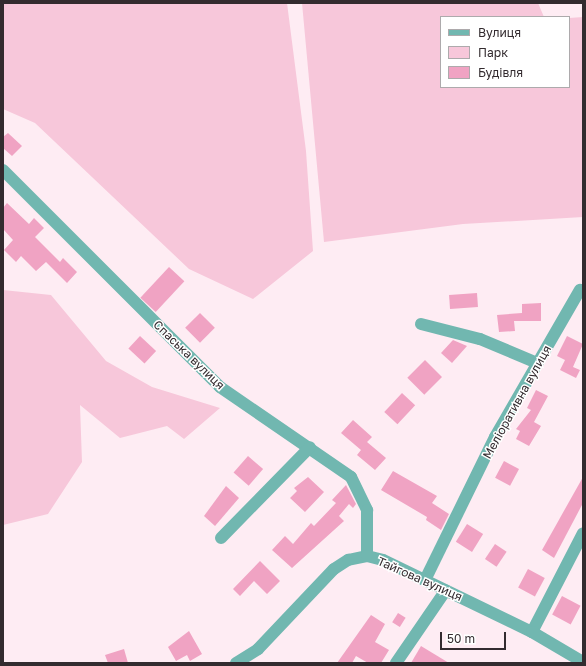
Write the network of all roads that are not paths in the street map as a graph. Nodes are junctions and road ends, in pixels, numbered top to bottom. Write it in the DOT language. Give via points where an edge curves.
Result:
graph roads {
  1 [pos="3,170"];
  2 [pos="580,290"];
  3 [pos="421,324"];
  4 [pos="537,363"];
  5 [pos="310,447"];
  6 [pos="583,533"];
  7 [pos="221,538"];
  8 [pos="367,556"];
  9 [pos="426,580"];
  10 [pos="446,590"];
  11 [pos="532,632"];
  12 [pos="583,662"];
  13 [pos="236,663"];
  14 [pos="396,663"];
  1 -- 5 [label="street, Спаська вулиця" via="220,386"];
  2 -- 4 [label="street, Меліоративна вулиця"];
  3 -- 4 [label="street" via="480,339"];
  4 -- 9 [label="street, Меліоративна вулиця" via="495,437"];
  5 -- 7 [label="street"];
  5 -- 8 [label="street, Спаська вулиця" via="351,477 362,494 367,510"];
  6 -- 11 [label="street"];
  8 -- 9 [label="street, Тайгова вулиця"];
  8 -- 13 [label="street, Тайгова вулиця" via="348,560 334,569 258,649"];
  9 -- 10 [label="street, Тайгова вулиця"];
  10 -- 11 [label="street, Тайгова вулиця"];
  10 -- 14 [label="street"];
  11 -- 12 [label="street, Тайгова вулиця"];
}
